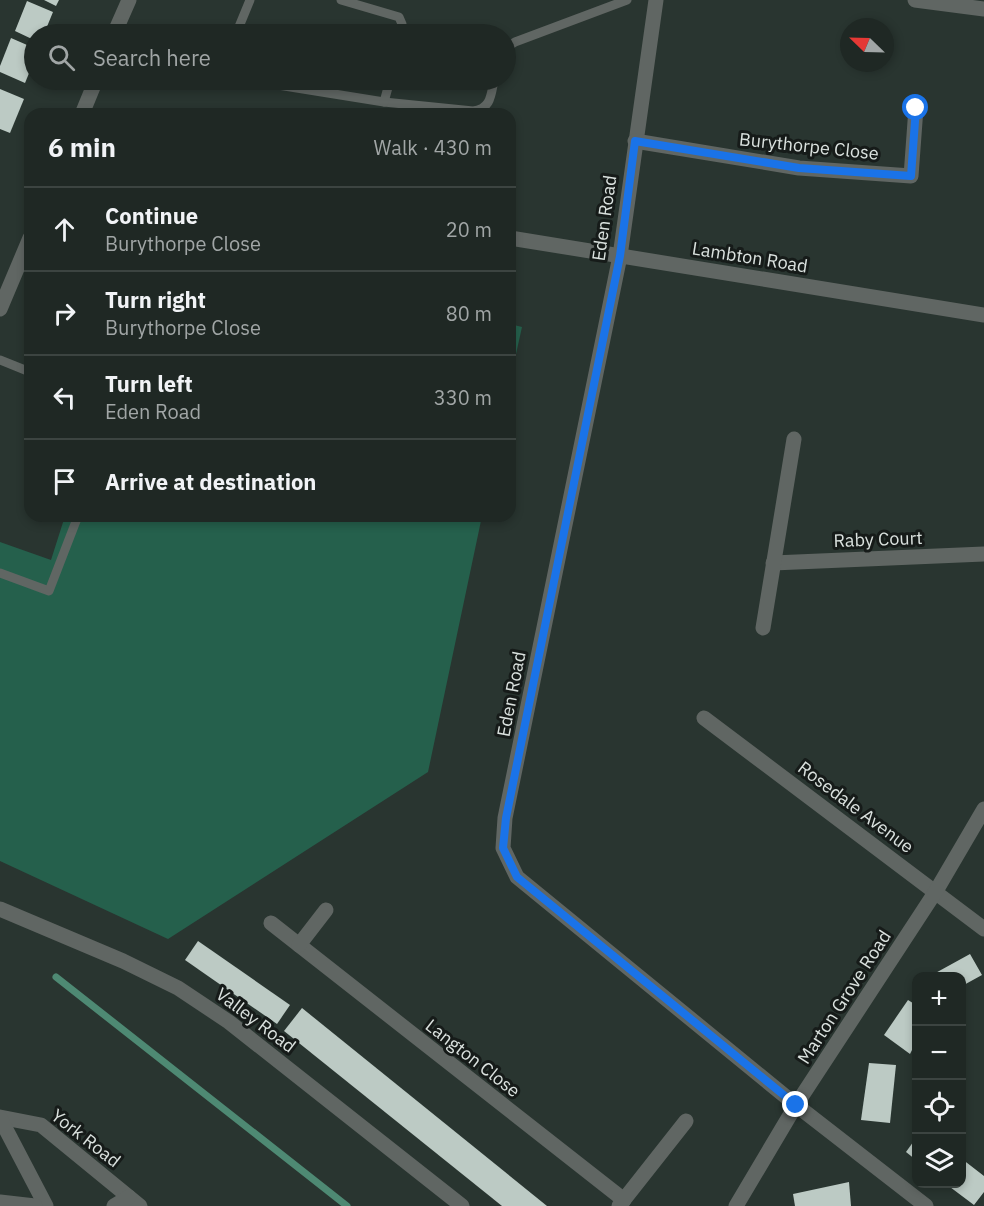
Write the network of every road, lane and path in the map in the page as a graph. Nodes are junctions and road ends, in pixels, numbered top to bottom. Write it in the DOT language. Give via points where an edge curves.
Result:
graph roads {
  1 [pos="129,0"];
  2 [pos="250,0"];
  3 [pos="341,0"];
  4 [pos="627,0"];
  5 [pos="656,0"];
  6 [pos="915,0"];
  7 [pos="984,9"];
  8 [pos="118,24"];
  9 [pos="240,24"];
  10 [pos="402,24"];
  11 [pos="516,43"];
  12 [pos="92,90"];
  13 [pos="309,90"];
  14 [pos="387,90"];
  15 [pos="492,90"];
  16 [pos="384,102"];
  17 [pos="84,108"];
  18 [pos="455,108"];
  19 [pos="482,108"];
  20 [pos="916,108"];
  21 [pos="635,141"];
  22 [pos="516,239"];
  23 [pos="24,252"];
  24 [pos="620,256"];
  25 [pos="0,309"];
  26 [pos="984,315"];
  27 [pos="0,360"];
  28 [pos="24,370"];
  29 [pos="794,439"];
  30 [pos="76,522"];
  31 [pos="984,554"];
  32 [pos="773,563"];
  33 [pos="0,573"];
  34 [pos="763,628"];
  35 [pos="704,718"];
  36 [pos="984,809"];
  37 [pos="936,891"];
  38 [pos="0,909"];
  39 [pos="326,910"];
  40 [pos="271,923"];
  41 [pos="984,929"];
  42 [pos="299,945"];
  43 [pos="796,1105"];
  44 [pos="0,1117"];
  45 [pos="686,1121"];
  46 [pos="134,1201"];
  47 [pos="0,1202"];
  48 [pos="622,1203"];
  49 [pos="35,1206"];
  50 [pos="46,1206"];
  51 [pos="114,1206"];
  52 [pos="462,1206"];
  53 [pos="736,1206"];
  54 [pos="926,1206"];
  1 -- 8 [label="street"];
  2 -- 9 [label="lane"];
  3 -- 10 [label="lane" via="399,17"];
  4 -- 11 [label="lane"];
  5 -- 21 [label="street, Eden Road"];
  6 -- 7 [label="street"];
  12 -- 17 [label="street"];
  13 -- 16 [label="lane"];
  14 -- 16 [label="lane"];
  15 -- 19 [label="lane" via="489,104"];
  16 -- 18 [label="lane"];
  20 -- 21 [label="street, Burythorpe Close" via="911,176 799,168"];
  21 -- 24 [label="street, Eden Road"];
  22 -- 24 [label="street, Lambton Road"];
  23 -- 25 [label="street"];
  24 -- 26 [label="street, Lambton Road"];
  24 -- 43 [label="street, Eden Road" via="503,848 517,877"];
  27 -- 28 [label="lane"];
  29 -- 32 [label="street"];
  30 -- 33 [label="lane" via="49,591"];
  31 -- 32 [label="street, Raby Court"];
  32 -- 34 [label="street"];
  35 -- 37 [label="street, Rosedale Avenue"];
  36 -- 37 [label="street, Marton Grove Road"];
  37 -- 41 [label="street, Rosedale Avenue"];
  37 -- 43 [label="street, Marton Grove Road"];
  38 -- 52 [label="street, Valley Road" via="178,988 229,1022"];
  39 -- 42 [label="street"];
  40 -- 42 [label="street, Langton Close"];
  42 -- 48 [label="street, Langton Close"];
  43 -- 53 [label="street, Marton Grove Road"];
  43 -- 54 [label="street, Eden Road"];
  44 -- 46 [label="street, York Road" via="41,1125"];
  44 -- 50 [label="street"];
  45 -- 48 [label="street, Langton Close"];
  46 -- 51 [label="street"];
  47 -- 49 [label="street"];
}
